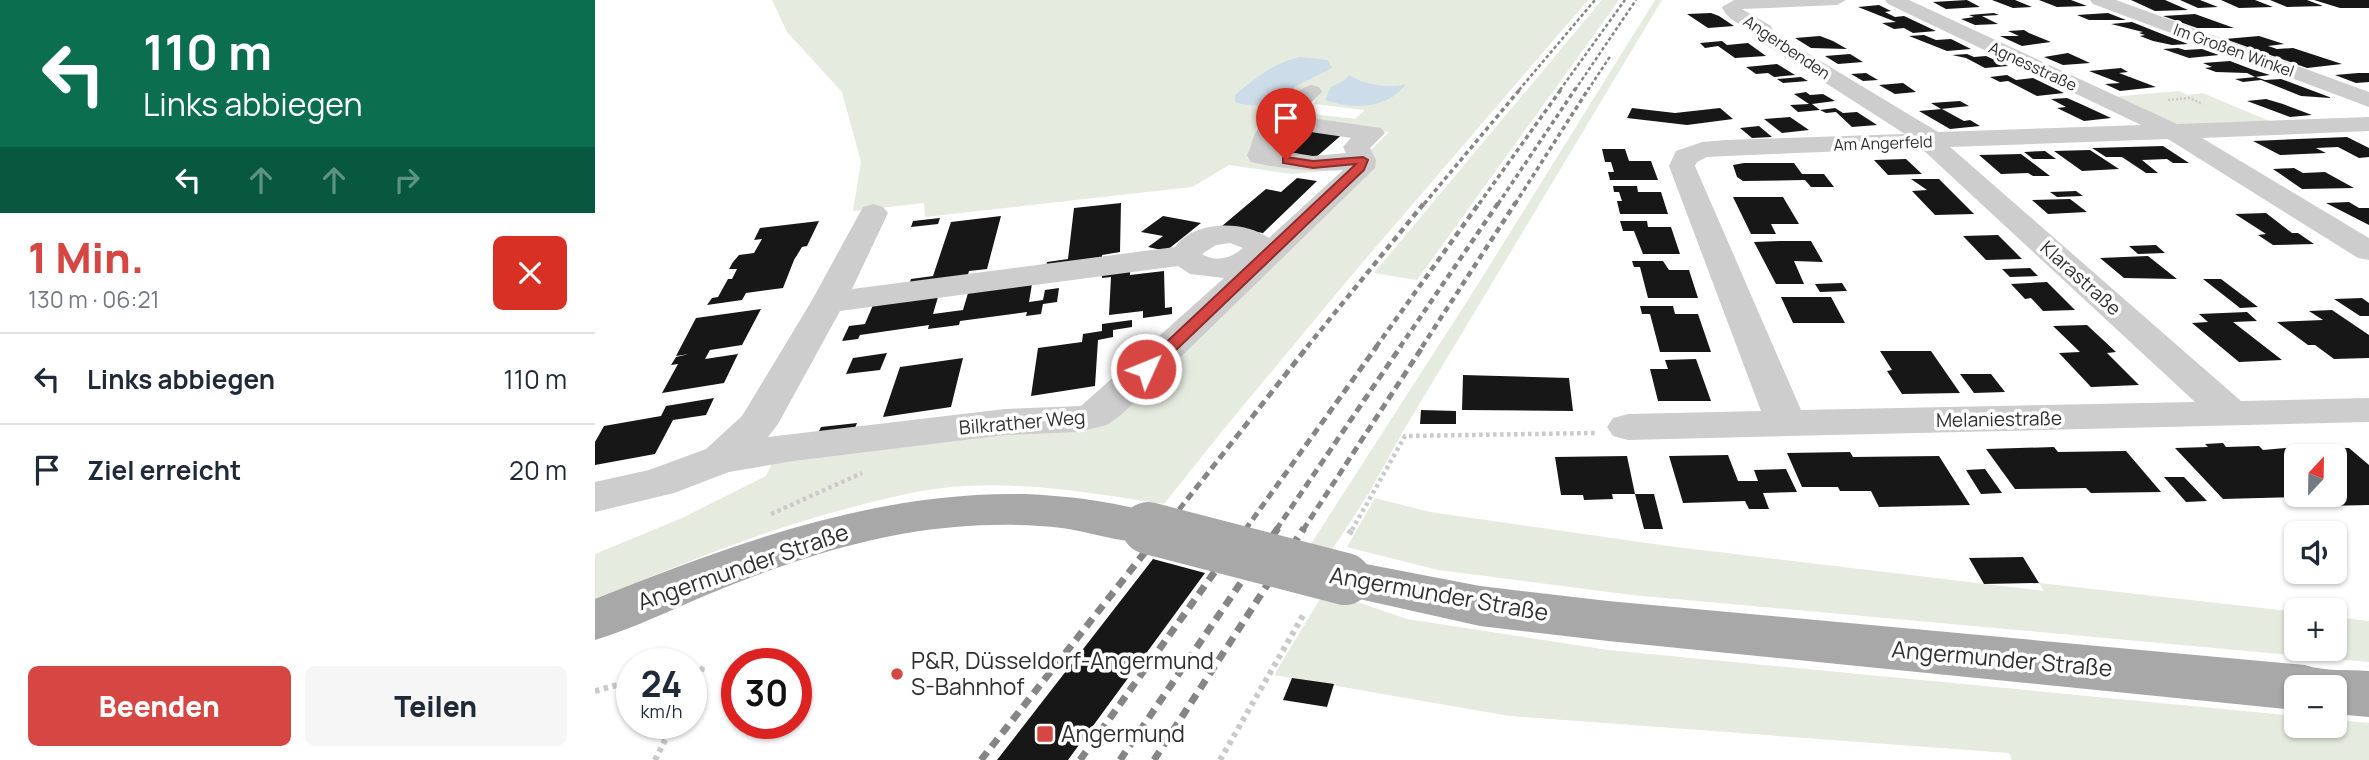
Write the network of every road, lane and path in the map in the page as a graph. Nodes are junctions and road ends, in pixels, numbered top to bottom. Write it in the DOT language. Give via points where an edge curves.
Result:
graph roads {
  1 [pos="1837,0"];
  2 [pos="1894,0"];
  3 [pos="2099,0"];
  4 [pos="2369,100"];
  5 [pos="1363,114"];
  6 [pos="2369,124"];
  7 [pos="2173,131"];
  8 [pos="1267,136"];
  9 [pos="1933,142"];
  10 [pos="1361,164"];
  11 [pos="873,213"];
  12 [pos="2369,251"];
  13 [pos="1257,258"];
  14 [pos="828,302"];
  15 [pos="2369,410"];
  16 [pos="2232,414"];
  17 [pos="1786,423"];
  18 [pos="1628,427"];
  19 [pos="721,459"];
  20 [pos="875,469"];
  21 [pos="595,497"];
  22 [pos="769,515"];
  23 [pos="1333,575"];
  24 [pos="595,620"];
  25 [pos="616,685"];
  26 [pos="2284,686"];
  27 [pos="595,691"];
  28 [pos="2347,692"];
  29 [pos="2369,694"];
  30 [pos="666,739"];
  31 [pos="655,760"];
  32 [pos="1220,760"];
  1 -- 9 [label="street, Angerbenden" via="1731,7 1764,30 1763,35"];
  2 -- 7 [label="street, Agnesstraße"];
  3 -- 4 [label="street, Im Großen Winkel"];
  5 -- 8 [label="street" via="1298,95"];
  6 -- 7 [label="street, Am Angerfeld"];
  7 -- 9 [label="street, Am Angerfeld"];
  7 -- 12 [label="street"];
  8 -- 10 [label="street" via="1260,156 1313,164"];
  8 -- 10 [label="street" via="1280,137 1299,123 1372,133 1356,147"];
  9 -- 16 [label="street, Klarastraße"];
  9 -- 17 [label="street, Am Angerfeld" via="1726,148 1685,157 1682,166"];
  10 -- 13 [label="street, Bilkrather Weg"];
  11 -- 14 [label="street, Bilkrather Weg"];
  13 -- 14 [label="street, Bilkrather Weg" via="1212,268 1193,264 1186,255"];
  13 -- 19 [label="street, Bilkrather Weg" via="1093,416 1005,422"];
  14 -- 19 [label="street, Bilkrather Weg" via="758,424"];
  15 -- 16 [label="street, Melaniestraße"];
  16 -- 17 [label="street, Melaniestraße"];
  17 -- 18 [label="street, Melaniestraße"];
  18 -- 23 [label="path" via="1616,432 1405,436"];
  19 -- 21 [label="street, Bilkrather Weg" via="658,483"];
  20 -- 22 [label="path"];
  23 -- 24 [label="main road, Angermunder Straße, bridge" via="1104,518 1010,509 920,515 821,537"];
  23 -- 26 [label="main road, Angermunder Straße" via="1480,606 1608,621"];
  23 -- 32 [label="path"];
  25 -- 27 [label="path"];
  28 -- 29 [label="main road"];
  30 -- 31 [label="path"];
}
